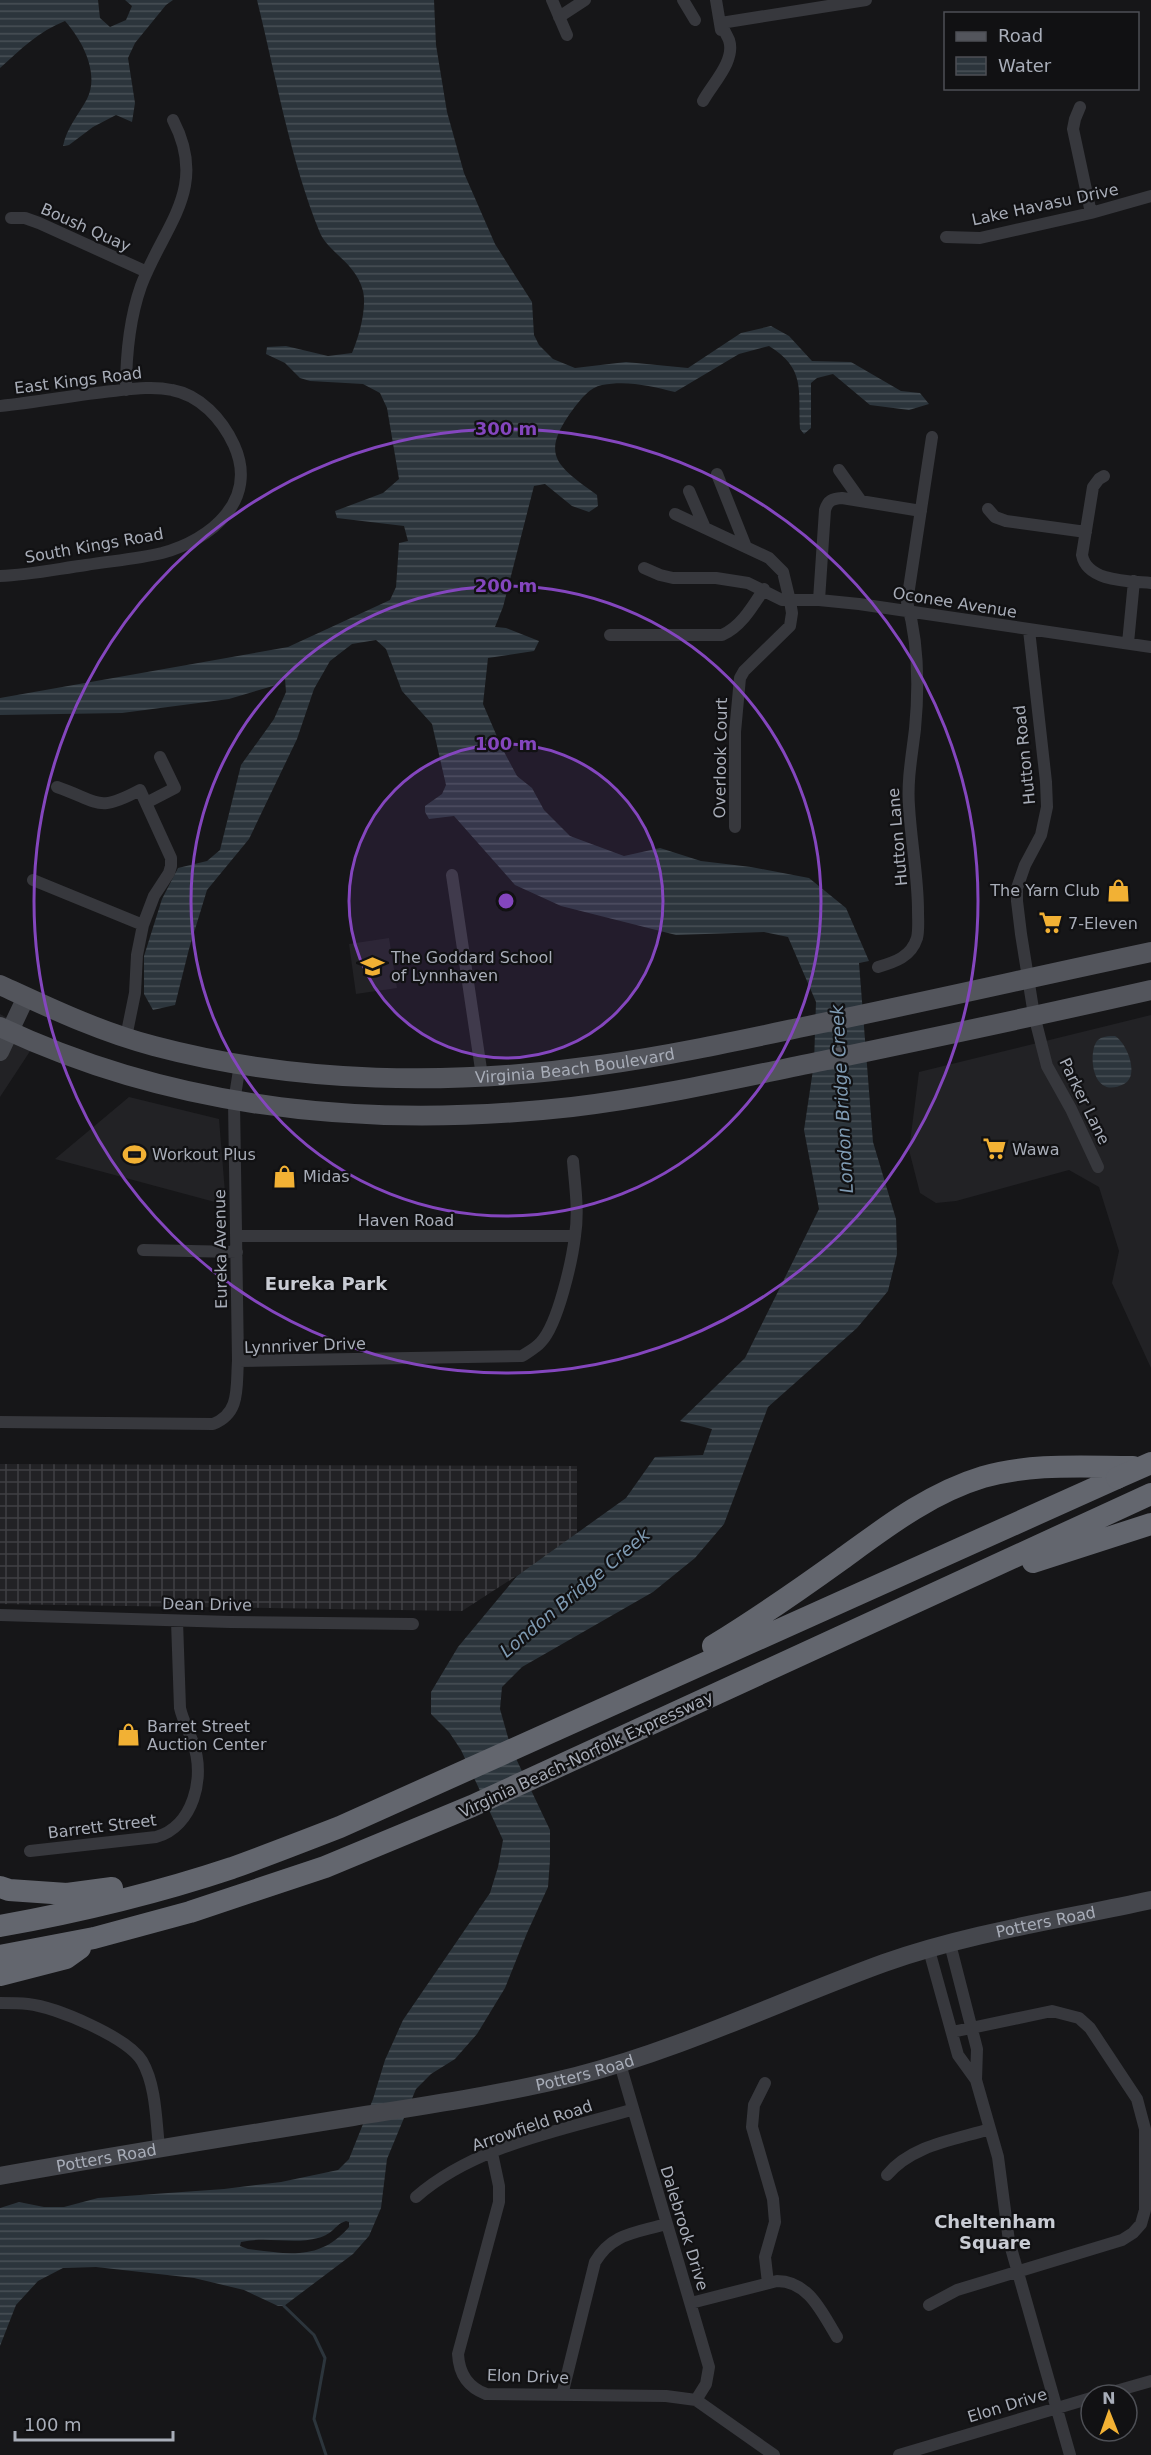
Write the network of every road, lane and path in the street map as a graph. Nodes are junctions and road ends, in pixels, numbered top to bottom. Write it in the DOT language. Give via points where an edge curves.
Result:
graph roads {
  1 [pos="552,0"];
  2 [pos="585,0"];
  3 [pos="683,0"];
  4 [pos="716,0"];
  5 [pos="866,0"];
  6 [pos="559,17"];
  7 [pos="695,20"];
  8 [pos="720,23"];
  9 [pos="567,35"];
  10 [pos="703,101"];
  11 [pos="1080,106"];
  12 [pos="173,120"];
  13 [pos="1151,196"];
  14 [pos="1091,213"];
  15 [pos="11,218"];
  16 [pos="946,237"];
  17 [pos="147,272"];
  18 [pos="126,390"];
  19 [pos="0,406"];
  20 [pos="221,422"];
  21 [pos="932,437"];
  22 [pos="839,470"];
  23 [pos="717,474"];
  24 [pos="1104,476"];
  25 [pos="688,491"];
  26 [pos="861,501"];
  27 [pos="988,509"];
  28 [pos="921,511"];
  29 [pos="675,514"];
  30 [pos="705,528"];
  31 [pos="1086,532"];
  32 [pos="746,547"];
  33 [pos="644,568"];
  34 [pos="0,576"];
  35 [pos="1134,581"];
  36 [pos="1151,583"];
  37 [pos="764,589"];
  38 [pos="819,600"];
  39 [pos="790,601"];
  40 [pos="910,611"];
  41 [pos="1029,630"];
  42 [pos="610,635"];
  43 [pos="1128,643"];
  44 [pos="1151,647"];
  45 [pos="160,757"];
  46 [pos="57,787"];
  47 [pos="147,803"];
  48 [pos="735,827"];
  49 [pos="452,875"];
  50 [pos="33,880"];
  51 [pos="143,925"];
  52 [pos="1151,952"];
  53 [pos="878,967"];
  54 [pos="1028,978"];
  55 [pos="1151,990"];
  56 [pos="2,991"];
  57 [pos="26,997"];
  58 [pos="1034,1015"];
  59 [pos="5,1029"];
  60 [pos="126,1037"];
  61 [pos="0,1052"];
  62 [pos="240,1064"];
  63 [pos="482,1076"];
  64 [pos="234,1102"];
  65 [pos="573,1161"];
  66 [pos="1098,1167"];
  67 [pos="237,1236"];
  68 [pos="575,1236"];
  69 [pos="143,1250"];
  70 [pos="237,1252"];
  71 [pos="238,1361"];
  72 [pos="0,1422"];
  73 [pos="1151,1463"];
  74 [pos="1151,1467"];
  75 [pos="1151,1494"];
  76 [pos="1151,1524"];
  77 [pos="948,1587"];
  78 [pos="0,1615"];
  79 [pos="177,1620"];
  80 [pos="413,1624"];
  81 [pos="624,1700"];
  82 [pos="30,1851"];
  83 [pos="197,1878"];
  84 [pos="0,1887"];
  85 [pos="1151,1900"];
  86 [pos="0,1926"];
  87 [pos="94,1938"];
  88 [pos="950,1944"];
  89 [pos="929,1950"];
  90 [pos="0,1956"];
  91 [pos="0,1975"];
  92 [pos="0,2003"];
  93 [pos="971,2028"];
  94 [pos="952,2032"];
  95 [pos="620,2064"];
  96 [pos="976,2080"];
  97 [pos="765,2083"];
  98 [pos="631,2110"];
  99 [pos="990,2129"];
  100 [pos="159,2147"];
  101 [pos="492,2153"];
  102 [pos="887,2175"];
  103 [pos="0,2176"];
  104 [pos="416,2197"];
  105 [pos="666,2224"];
  106 [pos="1018,2271"];
  107 [pos="768,2283"];
  108 [pos="691,2303"];
  109 [pos="929,2306"];
  110 [pos="837,2337"];
  111 [pos="562,2395"];
  112 [pos="696,2400"];
  113 [pos="1079,2402"];
  114 [pos="1057,2408"];
  115 [pos="774,2455"];
  116 [pos="898,2455"];
  117 [pos="1070,2455"];
  1 -- 6 [label="street"];
  2 -- 6 [label="street"];
  3 -- 7 [label="street"];
  4 -- 8 [label="street"];
  5 -- 8 [label="street"];
  6 -- 9 [label="street"];
  8 -- 10 [label="street" via="726,64"];
  11 -- 14 [label="street" via="1073,129"];
  12 -- 17 [label="street" via="186,149 186,175 181,200"];
  13 -- 14 [label="street, Lake Havasu Drive"];
  14 -- 16 [label="street, Lake Havasu Drive" via="980,238"];
  15 -- 17 [label="street, Boush Quay" via="39,223"];
  17 -- 18 [label="street" via="132,317"];
  18 -- 19 [label="street, East Kings Road"];
  18 -- 20 [label="street, East Kings Road" via="158,388 188,395"];
  20 -- 34 [label="street, South Kings Road" via="237,451 240,487 230,510 202,535 180,547 146,556"];
  21 -- 28 [label="street, Hutton Lane"];
  22 -- 26 [label="street"];
  23 -- 32 [label="street"];
  24 -- 31 [label="street" via="1093,487"];
  25 -- 30 [label="street"];
  26 -- 28 [label="street"];
  26 -- 38 [label="street" via="842,498 827,504"];
  27 -- 31 [label="street" via="994,517 1006,521"];
  28 -- 40 [label="street, Hutton Lane" via="908,593"];
  29 -- 30 [label="street"];
  30 -- 32 [label="street"];
  31 -- 35 [label="street" via="1082,555 1086,567 1095,574"];
  32 -- 39 [label="street" via="778,565"];
  33 -- 37 [label="street" via="673,578 733,579"];
  35 -- 36 [label="street"];
  35 -- 43 [label="street"];
  37 -- 39 [label="street"];
  37 -- 42 [label="street" via="741,621 722,635"];
  38 -- 39 [label="street, Oconee Avenue"];
  38 -- 40 [label="street, Oconee Avenue"];
  39 -- 48 [label="street, Overlook Court" via="790,626 740,678 735,732"];
  40 -- 41 [label="street, Oconee Avenue"];
  40 -- 53 [label="street, Hutton Lane" via="916,675 908,779 918,932 906,956"];
  41 -- 43 [label="street, Oconee Avenue"];
  41 -- 54 [label="street, Hutton Road" via="1047,807 1041,835 1017,888"];
  43 -- 44 [label="street, Oconee Avenue"];
  45 -- 47 [label="street" via="175,788"];
  46 -- 47 [label="street" via="105,805 140,790"];
  47 -- 51 [label="street" via="171,866"];
  49 -- 63 [label="street"];
  50 -- 51 [label="street"];
  51 -- 60 [label="street"];
  52 -- 54 [label="main road, Virginia Beach Boulevard"];
  54 -- 58 [label="street, Parker Lane"];
  54 -- 63 [label="main road, Virginia Beach Boulevard" via="684,1052"];
  55 -- 58 [label="main road"];
  56 -- 57 [label="main road, Virginia Beach Boulevard"];
  57 -- 59 [label="street"];
  57 -- 60 [label="main road, Virginia Beach Boulevard"];
  58 -- 64 [label="main road" via="661,1094 571,1107 500,1113 380,1114"];
  58 -- 66 [label="street, Parker Lane" via="1047,1066"];
  59 -- 61 [label="street"];
  59 -- 64 [label="main road" via="127,1077"];
  60 -- 62 [label="main road, Virginia Beach Boulevard"];
  62 -- 63 [label="main road, Virginia Beach Boulevard" via="358,1076"];
  62 -- 64 [label="street, Eureka Avenue"];
  64 -- 67 [label="street, Eureka Avenue"];
  65 -- 68 [label="street, Lynnriver Drive"];
  67 -- 68 [label="street, Haven Road"];
  67 -- 70 [label="street, Eureka Avenue"];
  68 -- 71 [label="street, Lynnriver Drive" via="550,1330 522,1356"];
  69 -- 70 [label="street"];
  70 -- 71 [label="street, Eureka Avenue"];
  71 -- 72 [label="street, Lynnriver Drive" via="234,1406 225,1419 213,1424"];
  73 -- 81 [label="highway, Virginia Beach-Norfolk Expressway, bridge"];
  74 -- 81 [label="highway" via="1042,1467 960,1485 926,1501 754,1622"];
  75 -- 77 [label="highway, Virginia Beach-Norfolk Expressway"];
  76 -- 77 [label="highway"];
  77 -- 87 [label="highway, Virginia Beach-Norfolk Expressway" via="472,1806 325,1867 249,1894"];
  78 -- 79 [label="street, Dean Drive"];
  79 -- 80 [label="street, Dean Drive"];
  79 -- 82 [label="street, Barrett Street" via="180,1708 198,1768 196,1792 182,1822 168,1834 156,1837"];
  81 -- 83 [label="highway, Virginia Beach-Norfolk Expressway" via="340,1827"];
  83 -- 84 [label="highway" via="67,1894"];
  83 -- 86 [label="highway, Virginia Beach-Norfolk Expressway"];
  85 -- 88 [label="street, Potters Road"];
  87 -- 90 [label="highway, Virginia Beach-Norfolk Expressway"];
  87 -- 91 [label="highway" via="66,1958"];
  88 -- 89 [label="street, Potters Road"];
  88 -- 93 [label="street"];
  89 -- 94 [label="street"];
  89 -- 95 [label="street, Potters Road" via="887,1962"];
  92 -- 100 [label="street" via="50,2009 123,2043 141,2061 151,2085"];
  93 -- 94 [label="street"];
  93 -- 96 [label="street" via="977,2049"];
  93 -- 106 [label="street" via="1052,2011 1079,2018 1124,2077 1143,2117 1145,2210 1133,2233 1122,2240"];
  94 -- 96 [label="street" via="958,2055"];
  95 -- 98 [label="street, Dalebrook Drive"];
  95 -- 100 [label="street, Potters Road" via="443,2102"];
  96 -- 99 [label="street"];
  97 -- 107 [label="street" via="754,2105 752,2127 773,2199 775,2222 765,2257"];
  98 -- 101 [label="street, Arrowfield Road"];
  98 -- 105 [label="street, Dalebrook Drive"];
  99 -- 102 [label="street" via="912,2152"];
  99 -- 106 [label="street" via="1001,2174 1009,2241"];
  100 -- 103 [label="street, Potters Road"];
  101 -- 104 [label="street, Arrowfield Road" via="446,2174"];
  101 -- 111 [label="street, Elon Drive" via="498,2202 460,2342 460,2370 477,2390 486,2394"];
  105 -- 108 [label="street, Dalebrook Drive"];
  105 -- 111 [label="street" via="612,2241 602,2250 595,2262"];
  106 -- 109 [label="street" via="957,2290"];
  106 -- 114 [label="street"];
  107 -- 108 [label="street"];
  107 -- 110 [label="street" via="786,2281 801,2287"];
  108 -- 112 [label="street, Dalebrook Drive" via="708,2367 706,2384"];
  111 -- 112 [label="street, Elon Drive"];
  112 -- 115 [label="street, Elon Drive"];
  113 -- 114 [label="street, Elon Drive"];
  114 -- 116 [label="street, Elon Drive"];
  114 -- 117 [label="street"];
}
